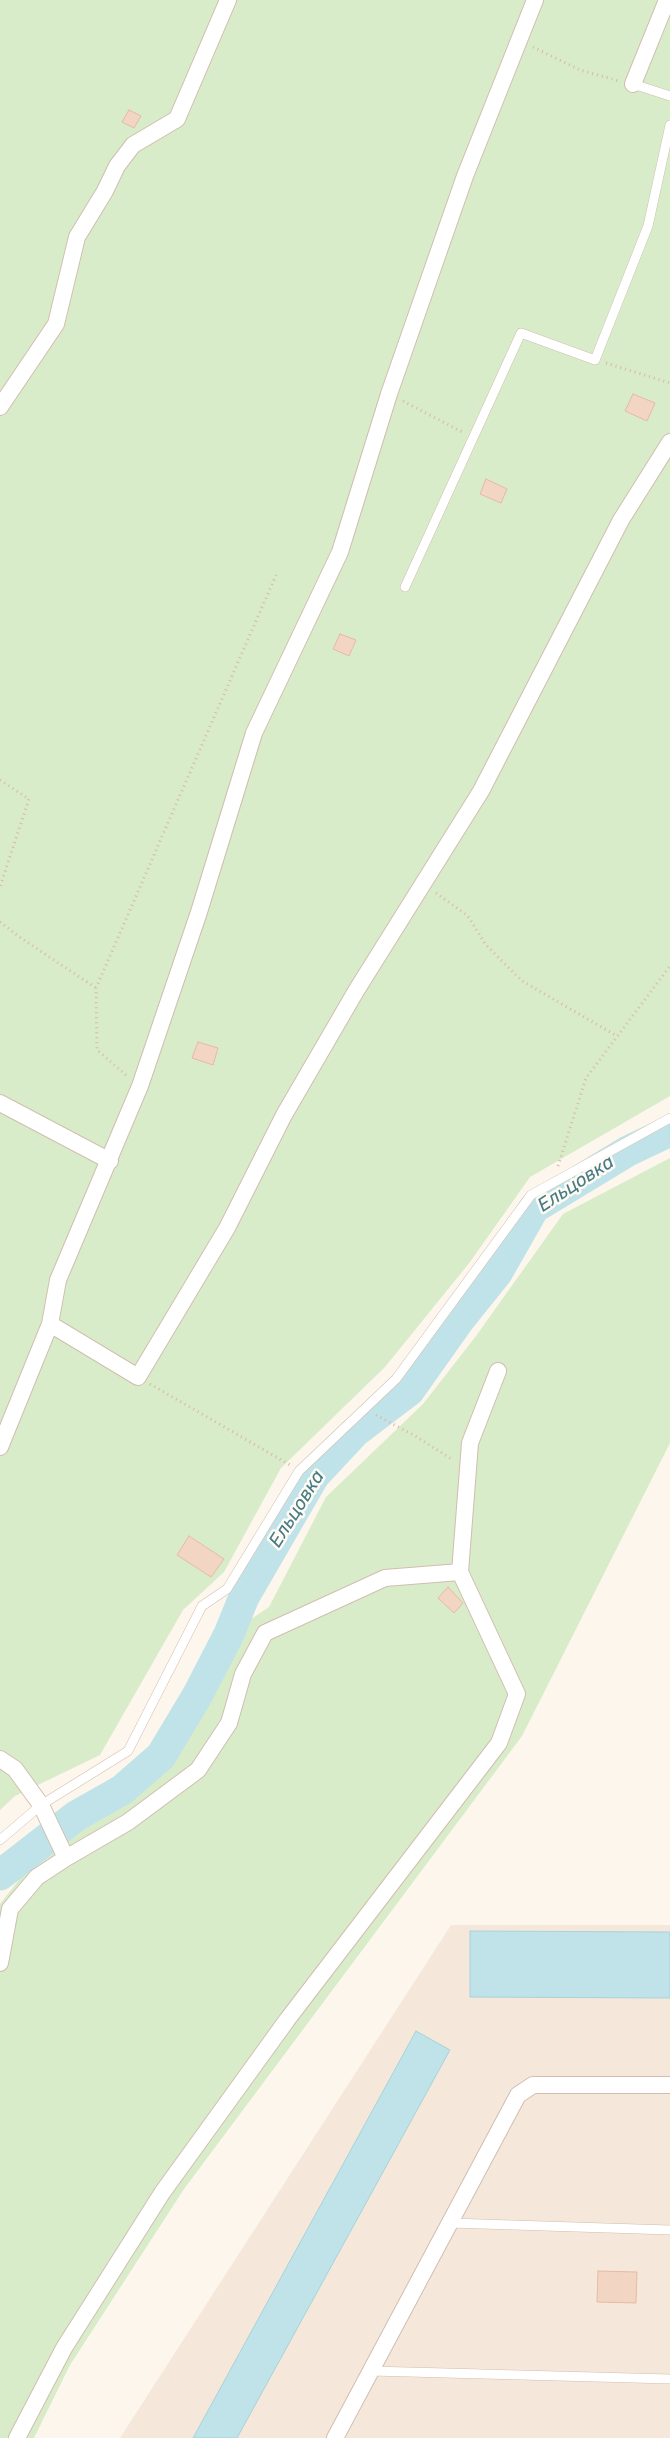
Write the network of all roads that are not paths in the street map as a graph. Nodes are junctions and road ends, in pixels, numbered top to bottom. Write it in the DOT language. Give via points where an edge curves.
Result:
graph roads {
  1 [pos="228,0"];
  2 [pos="535,0"];
  3 [pos="666,0"];
  4 [pos="633,84"];
  5 [pos="670,96"];
  6 [pos="670,125"];
  7 [pos="0,407"];
  8 [pos="670,442"];
  9 [pos="405,587"];
  10 [pos="0,1103"];
  11 [pos="670,1118"];
  12 [pos="110,1161"];
  13 [pos="50,1324"];
  14 [pos="498,1371"];
  15 [pos="0,1447"];
  16 [pos="460,1572"];
  17 [pos="0,1759"];
  18 [pos="40,1805"];
  19 [pos="0,1840"];
  20 [pos="66,1858"];
  21 [pos="0,1963"];
  22 [pos="670,2085"];
  23 [pos="450,2223"];
  24 [pos="670,2230"];
  25 [pos="371,2371"];
  26 [pos="670,2379"];
  27 [pos="17,2438"];
  28 [pos="336,2438"];
  1 -- 7 [label="street" via="177,120 133,145 117,166 77,238 56,324"];
  2 -- 12 [label="street" via="465,176 389,394 340,552 254,733 199,912 140,1086"];
  3 -- 4 [label="street"];
  4 -- 5 [label="lane"];
  6 -- 9 [label="lane" via="648,226 595,360 521,333"];
  8 -- 13 [label="street" via="621,520 481,791 356,991 284,1115 227,1228 138,1377"];
  10 -- 12 [label="street"];
  11 -- 18 [label="lane" via="531,1195 396,1379 299,1471 227,1589 202,1606 128,1751"];
  12 -- 13 [label="street" via="58,1280"];
  13 -- 15 [label="street"];
  14 -- 16 [label="street" via="470,1443"];
  16 -- 20 [label="street" via="385,1578 265,1633 242,1674 229,1723 198,1770 128,1822"];
  16 -- 27 [label="street" via="517,1694 499,1743 287,2020 162,2193 64,2348"];
  17 -- 18 [label="street" via="14,1769"];
  18 -- 19 [label="lane"];
  18 -- 20 [label="street"];
  20 -- 21 [label="street" via="38,1877 10,1909"];
  22 -- 23 [label="street" via="533,2085 518,2095"];
  23 -- 24 [label="lane"];
  23 -- 25 [label="street"];
  25 -- 26 [label="lane"];
  25 -- 28 [label="street"];
}
